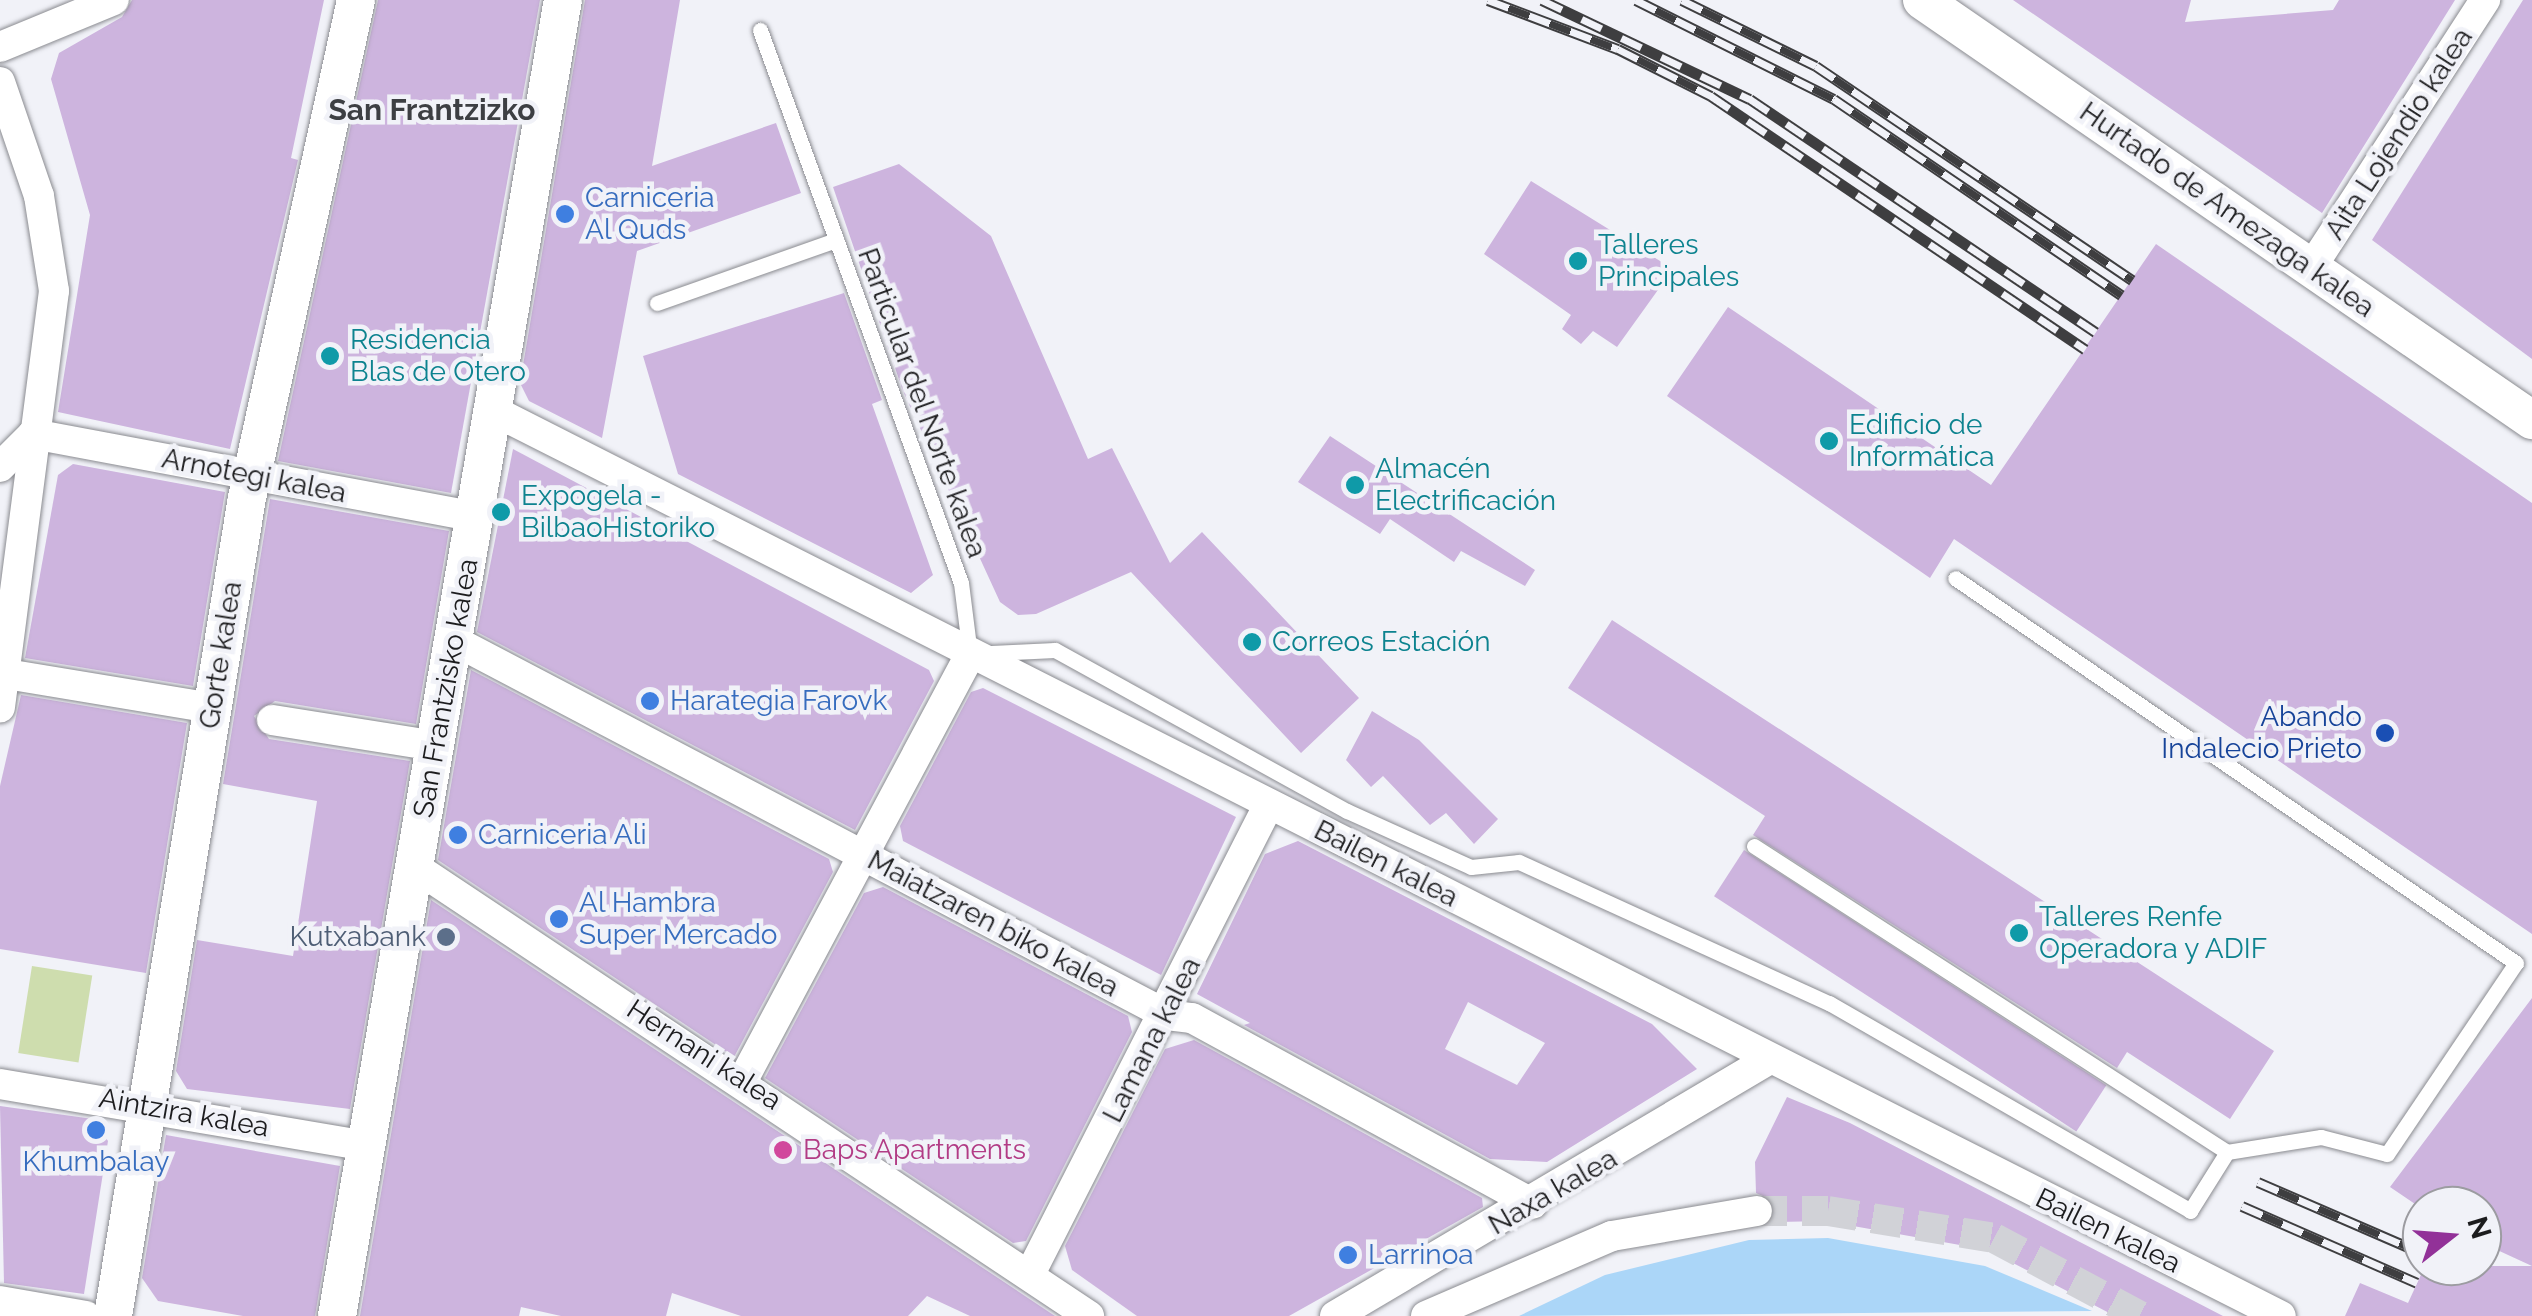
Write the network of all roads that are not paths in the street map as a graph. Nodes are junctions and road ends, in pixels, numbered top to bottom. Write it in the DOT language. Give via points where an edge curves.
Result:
graph roads {
  1 [pos="114,0"];
  2 [pos="356,0"];
  3 [pos="563,0"];
  4 [pos="1922,0"];
  5 [pos="2486,0"];
  6 [pos="760,30"];
  7 [pos="0,47"];
  8 [pos="0,82"];
  9 [pos="836,240"];
  10 [pos="2311,268"];
  11 [pos="657,304"];
  12 [pos="492,410"];
  13 [pos="2532,420"];
  14 [pos="33,434"];
  15 [pos="0,467"];
  16 [pos="253,476"];
  17 [pos="475,517"];
  18 [pos="1955,578"];
  19 [pos="453,640"];
  20 [pos="970,654"];
  21 [pos="6,674"];
  22 [pos="0,708"];
  23 [pos="211,708"];
  24 [pos="272,720"];
  25 [pos="436,746"];
  26 [pos="1268,804"];
  27 [pos="1754,846"];
  28 [pos="860,854"];
  29 [pos="415,867"];
  30 [pos="1167,1015"];
  31 [pos="1768,1060"];
  32 [pos="743,1080"];
  33 [pos="0,1084"];
  34 [pos="152,1106"];
  35 [pos="367,1146"];
  36 [pos="2227,1152"];
  37 [pos="1533,1204"];
  38 [pos="1756,1210"];
  39 [pos="1030,1274"];
  40 [pos="0,1301"];
  41 [pos="86,1316"];
  42 [pos="113,1316"];
  43 [pos="337,1316"];
  44 [pos="1088,1316"];
  45 [pos="1335,1316"];
  46 [pos="1426,1316"];
  47 [pos="2282,1316"];
  1 -- 7 [label="street"];
  2 -- 16 [label="street, Gorte kalea"];
  3 -- 12 [label="street, San Frantzisko kalea"];
  4 -- 10 [label="street, Hurtado de Amezaga kalea"];
  5 -- 10 [label="street, Aita Lojendio kalea"];
  6 -- 9 [label="lane, Particular del Norte kalea"];
  8 -- 14 [label="street" via="39,196 54,291"];
  9 -- 11 [label="lane, Particular del Norte kalea"];
  9 -- 20 [label="lane, Particular del Norte kalea" via="961,583"];
  10 -- 13 [label="street, Hurtado de Amezaga kalea"];
  12 -- 17 [label="street, San Frantzisko kalea"];
  12 -- 20 [label="street, Bailen kalea"];
  14 -- 15 [label="street"];
  14 -- 16 [label="street, Arnotegi kalea"];
  14 -- 21 [label="street"];
  16 -- 17 [label="street, Arnotegi kalea"];
  16 -- 23 [label="street, Gorte kalea"];
  17 -- 19 [label="street, San Frantzisko kalea"];
  18 -- 36 [label="lane" via="2516,963 2387,1154 2321,1137"];
  19 -- 25 [label="street, San Frantzisko kalea"];
  19 -- 28 [label="street, Maiatzaren biko kalea"];
  20 -- 26 [label="street, Bailen kalea"];
  20 -- 28 [label="street"];
  20 -- 36 [label="lane" via="1054,650 1348,811 1471,867 1519,862 1829,1002 2190,1211"];
  21 -- 22 [label="street"];
  21 -- 23 [label="street"];
  23 -- 34 [label="street, Gorte kalea"];
  24 -- 25 [label="street"];
  25 -- 29 [label="street, San Frantzisko kalea"];
  26 -- 30 [label="street, Lamana kalea"];
  26 -- 31 [label="street, Bailen kalea"];
  27 -- 36 [label="lane"];
  28 -- 30 [label="street, Maiatzaren biko kalea"];
  28 -- 32 [label="street"];
  29 -- 32 [label="street, Hernani kalea"];
  29 -- 35 [label="street, San Frantzisko kalea"];
  30 -- 37 [label="street, Maiatzaren biko kalea" via="1192,1018"];
  30 -- 39 [label="street, Lamana kalea"];
  31 -- 37 [label="street, Naxa kalea"];
  31 -- 47 [label="street, Bailen kalea"];
  32 -- 39 [label="street, Hernani kalea"];
  33 -- 34 [label="street, Aintzira kalea"];
  34 -- 35 [label="street, Aintzira kalea"];
  34 -- 42 [label="street, Gorte kalea"];
  35 -- 43 [label="street, San Frantzisko kalea"];
  37 -- 45 [label="street, Naxa kalea"];
  38 -- 46 [label="street" via="1612,1236"];
  39 -- 44 [label="street, Hernani kalea"];
  40 -- 41 [label="street"];
}
